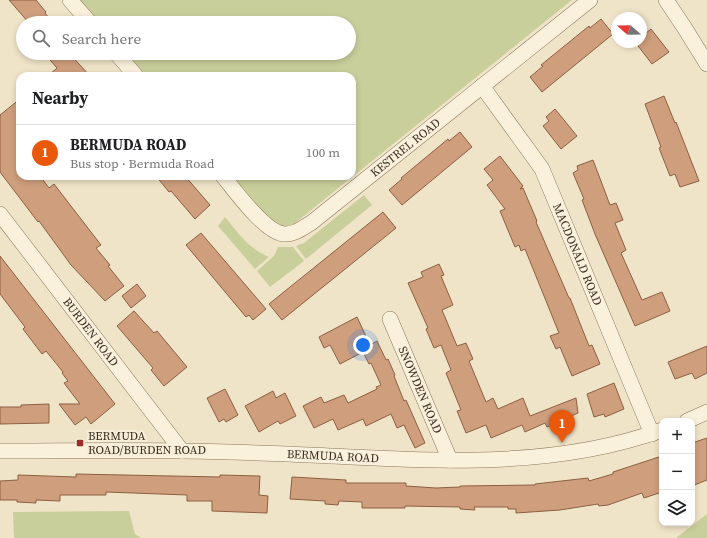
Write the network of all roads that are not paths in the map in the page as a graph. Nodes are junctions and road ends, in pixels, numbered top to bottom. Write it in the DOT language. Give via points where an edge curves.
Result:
graph roads {
  1 [pos="70,0"];
  2 [pos="590,0"];
  3 [pos="666,0"];
  4 [pos="84,16"];
  5 [pos="122,60"];
  6 [pos="707,64"];
  7 [pos="133,72"];
  8 [pos="482,86"];
  9 [pos="226,180"];
  10 [pos="0,214"];
  11 [pos="390,319"];
  12 [pos="707,412"];
  13 [pos="694,418"];
  14 [pos="657,432"];
  15 [pos="0,451"];
  16 [pos="182,451"];
  17 [pos="450,460"];
  1 -- 4 [label="street"];
  2 -- 8 [label="street, KESTREL ROAD"];
  3 -- 6 [label="street"];
  5 -- 7 [label="street"];
  8 -- 9 [label="street, KESTREL ROAD" via="297,232 284,234 272,230"];
  8 -- 14 [label="street, MACDONALD ROAD" via="542,169"];
  10 -- 16 [label="street, BURDEN ROAD"];
  11 -- 17 [label="street, SNOWDEN ROAD"];
  12 -- 13 [label="street"];
  14 -- 17 [label="street, BERMUDA ROAD" via="601,448 543,457"];
  15 -- 16 [label="street, BERMUDA ROAD"];
  16 -- 17 [label="street, BERMUDA ROAD"];
}
